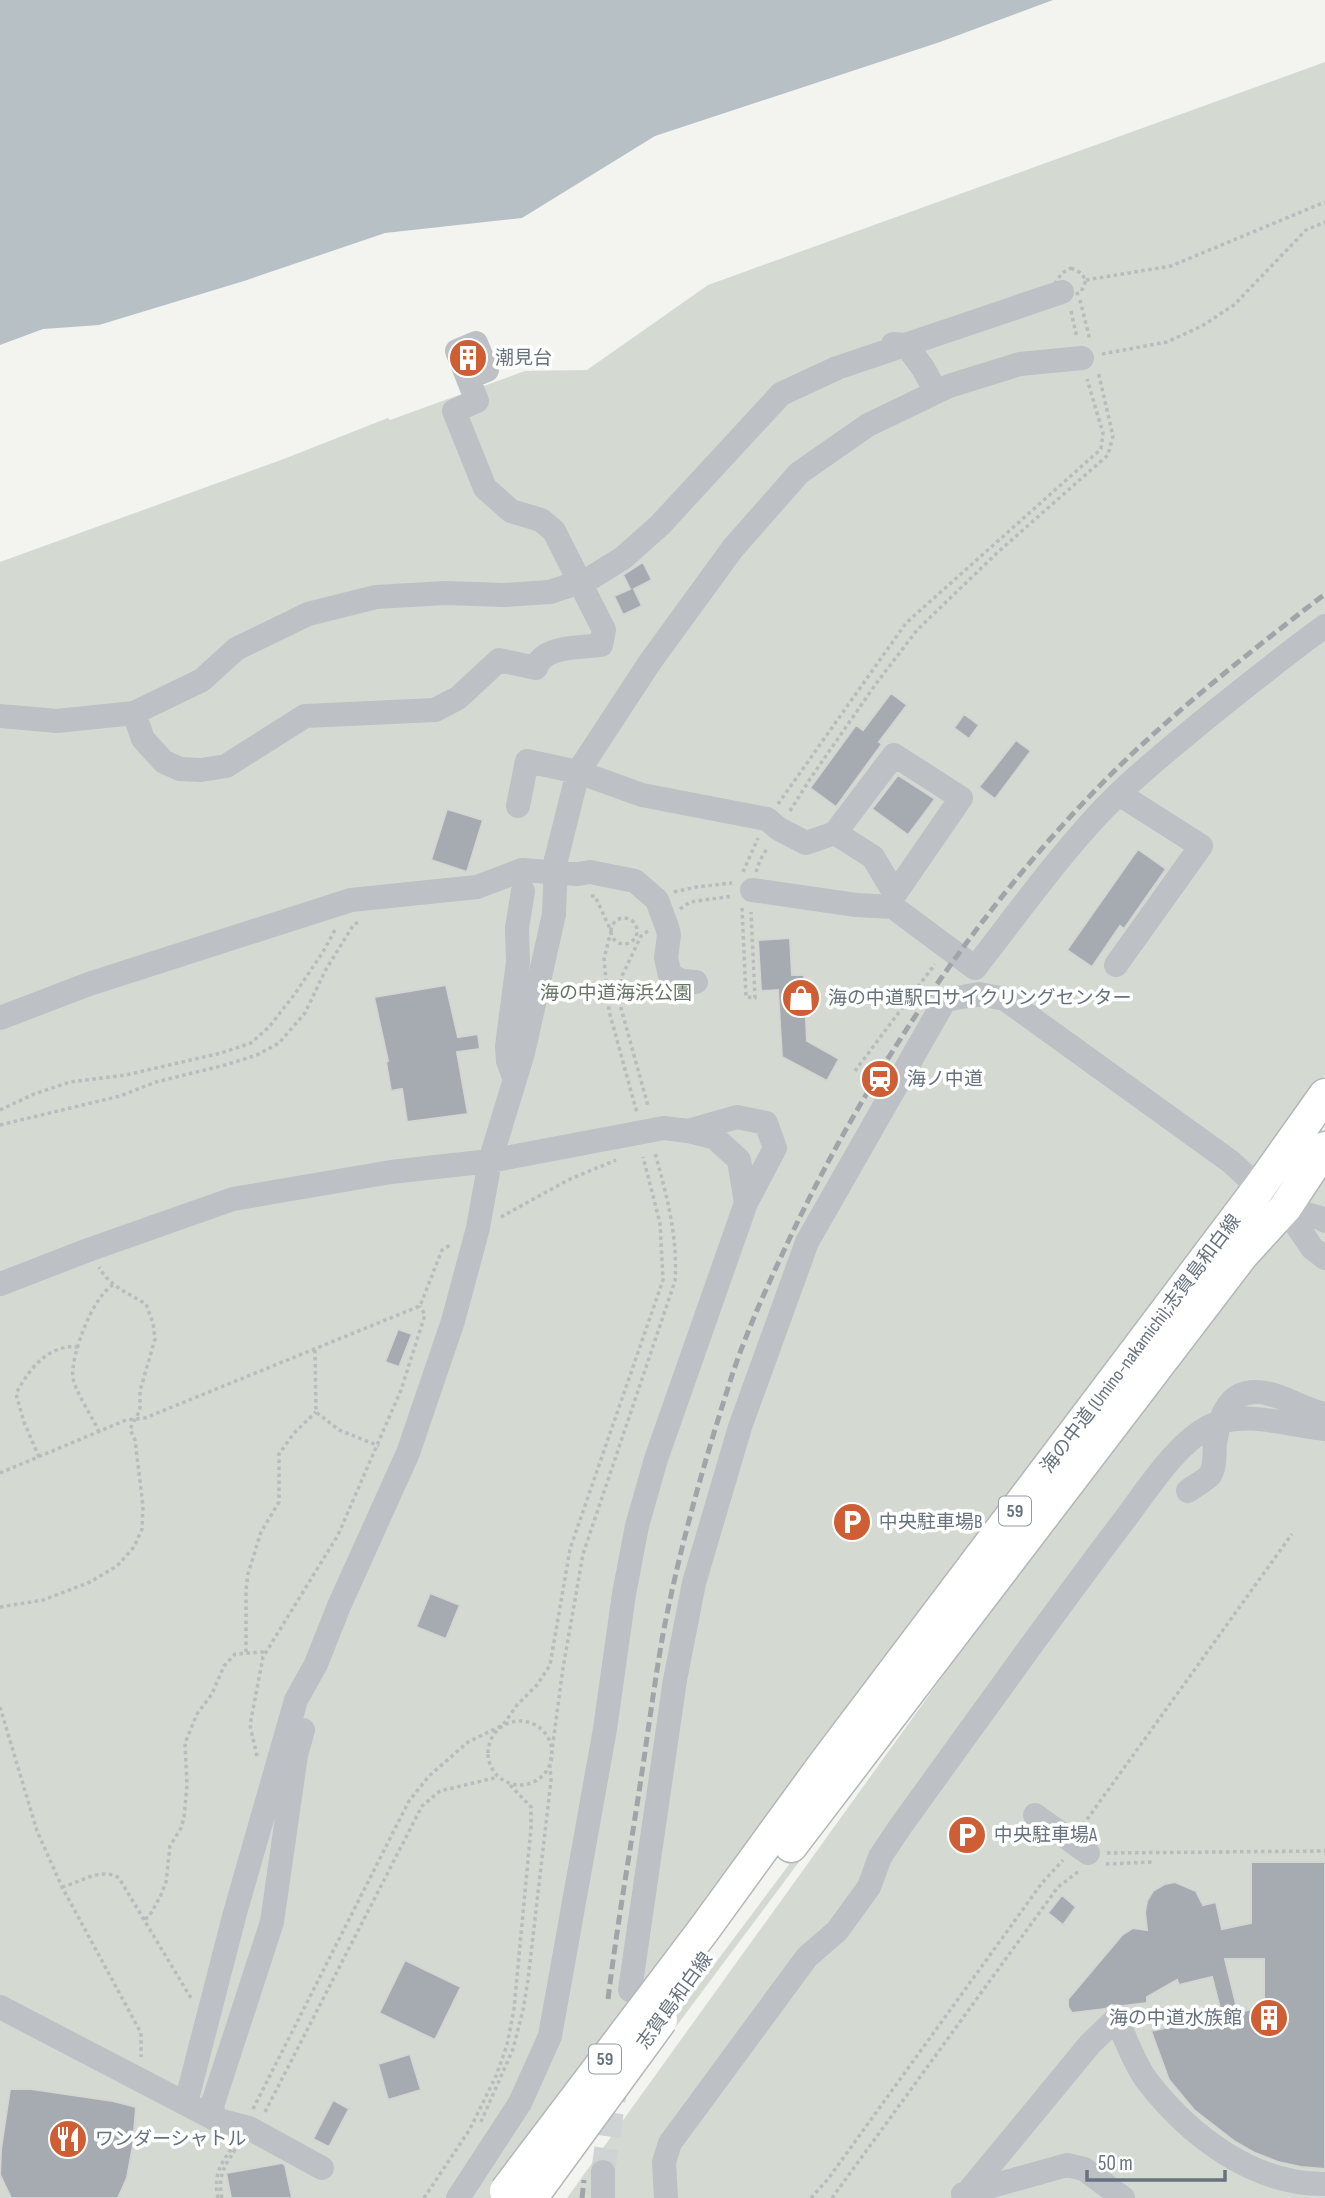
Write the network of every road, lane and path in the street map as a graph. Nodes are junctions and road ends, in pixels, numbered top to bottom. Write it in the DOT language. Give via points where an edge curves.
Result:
graph roads {
  1 [pos="1325,202"];
  2 [pos="1325,222"];
  3 [pos="1086,280"];
  4 [pos="1069,294"];
  5 [pos="878,342"];
  6 [pos="905,345"];
  7 [pos="1088,357"];
  8 [pos="468,378"];
  9 [pos="936,392"];
  10 [pos="579,582"];
  11 [pos="1325,626"];
  12 [pos="134,713"];
  13 [pos="0,716"];
  14 [pos="578,772"];
  15 [pos="1119,794"];
  16 [pos="519,806"];
  17 [pos="773,824"];
  18 [pos="835,833"];
  19 [pos="523,891"];
  20 [pos="671,893"];
  21 [pos="584,894"];
  22 [pos="747,894"];
  23 [pos="894,900"];
  24 [pos="671,916"];
  25 [pos="340,921"];
  26 [pos="365,921"];
  27 [pos="651,929"];
  28 [pos="611,931"];
  29 [pos="935,964"];
  30 [pos="1116,965"];
  31 [pos="696,982"];
  32 [pos="0,1018"];
  33 [pos="855,1071"];
  34 [pos="515,1080"];
  35 [pos="1325,1094"];
  36 [pos="648,1106"];
  37 [pos="0,1110"];
  38 [pos="636,1113"];
  39 [pos="0,1125"];
  40 [pos="688,1131"];
  41 [pos="775,1148"];
  42 [pos="1325,1148"];
  43 [pos="655,1153"];
  44 [pos="626,1156"];
  45 [pos="643,1157"];
  46 [pos="739,1160"];
  47 [pos="490,1161"];
  48 [pos="1259,1188"];
  49 [pos="746,1203"];
  50 [pos="1285,1208"];
  51 [pos="1325,1221"];
  52 [pos="478,1228"];
  53 [pos="91,1249"];
  54 [pos="1325,1258"];
  55 [pos="0,1284"];
  56 [pos="113,1285"];
  57 [pos="78,1347"];
  58 [pos="316,1350"];
  59 [pos="316,1412"];
  60 [pos="1325,1414"];
  61 [pos="135,1419"];
  62 [pos="1219,1423"];
  63 [pos="1325,1429"];
  64 [pos="99,1432"];
  65 [pos="379,1446"];
  66 [pos="39,1457"];
  67 [pos="0,1473"];
  68 [pos="1188,1491"];
  69 [pos="1292,1534"];
  70 [pos="0,1607"];
  71 [pos="246,1652"];
  72 [pos="265,1653"];
  73 [pos="316,1664"];
  74 [pos="0,1706"];
  75 [pos="503,1725"];
  76 [pos="550,1765"];
  77 [pos="498,1777"];
  78 [pos="509,1784"];
  79 [pos="1035,1815"];
  80 [pos="1325,1852"];
  81 [pos="1087,1857"];
  82 [pos="1152,1862"];
  83 [pos="62,1887"];
  84 [pos="145,1919"];
  85 [pos="712,1934"];
  86 [pos="630,1990"];
  87 [pos="192,2001"];
  88 [pos="0,2007"];
  89 [pos="141,2063"];
  90 [pos="188,2104"];
  91 [pos="215,2119"];
  92 [pos="478,2127"];
  93 [pos="249,2128"];
  94 [pos="322,2168"];
  95 [pos="603,2172"];
  96 [pos="1325,2184"];
  97 [pos="960,2195"];
  98 [pos="513,2196"];
  99 [pos="220,2198"];
  100 [pos="424,2198"];
  101 [pos="458,2198"];
  102 [pos="603,2198"];
  103 [pos="666,2198"];
  104 [pos="811,2198"];
  105 [pos="832,2198"];
  106 [pos="1123,2198"];
  1 -- 3 [label="path" via="1171,266"];
  2 -- 7 [label="path" via="1306,230 1234,305 1202,326 1167,342"];
  4 -- 6 [label="lane"];
  4 -- 7 [label="path"];
  4 -- 7 [label="path"];
  5 -- 6 [label="lane"];
  6 -- 9 [label="lane"];
  6 -- 10 [label="lane" via="837,368 781,394 660,526 623,558"];
  7 -- 9 [label="lane" via="1020,364"];
  7 -- 17 [label="path" via="1103,433 1101,449 905,623"];
  7 -- 17 [label="path" via="1105,396 1113,436 1108,455 917,630"];
  8 -- 10 [label="lane" via="477,401 454,411 485,488 511,511 541,520 554,531"];
  9 -- 14 [label="lane" via="868,425 799,473 733,548"];
  10 -- 12 [label="lane" via="550,592 376,597 308,614 236,649 202,680"];
  10 -- 12 [label="lane" via="604,630 601,645 553,651 538,660 536,668 499,660 458,698 435,710 306,716 226,766 201,770 164,762 143,739"];
  11 -- 15 [label="lane" via="1170,747"];
  12 -- 13 [label="lane" via="57,721"];
  14 -- 16 [label="lane" via="527,761"];
  14 -- 17 [label="lane" via="642,795"];
  14 -- 34 [label="lane, bridge" via="556,860 554,914"];
  15 -- 23 [label="lane" via="1058,861 975,968"];
  15 -- 30 [label="lane" via="1201,846"];
  17 -- 18 [label="lane" via="806,843"];
  17 -- 20 [label="path" via="744,866 741,880"];
  17 -- 22 [label="path"];
  18 -- 23 [label="lane" via="873,857"];
  18 -- 23 [label="lane" via="894,755 961,798"];
  19 -- 34 [label="lane" via="507,1046"];
  21 -- 28 [label="path" via="595,896"];
  22 -- 22 [label="path" via="755,998 746,997"];
  22 -- 23 [label="lane" via="856,905"];
  22 -- 24 [label="path" via="690,902"];
  25 -- 37 [label="path" via="294,995 251,1043 126,1076 70,1082"];
  26 -- 39 [label="path" via="354,923 305,1013 279,1043 257,1055 120,1096"];
  27 -- 36 [label="path" via="641,936 621,978 621,1008"];
  28 -- 28 [label="path" via="615,921 624,917 634,921 637,931 634,940 624,944 615,940"];
  28 -- 38 [label="path" via="604,959 609,1011"];
  29 -- 33 [label="path"];
  31 -- 32 [label="lane" via="670,975 666,958 669,935 657,900 635,881 590,872 522,870 477,887 351,900 89,984"];
  34 -- 47 [label="lane"];
  35 -- 48 [label="main road, 海の中道 (Umino-nakamichi);志賀島和白線 / 59"];
  40 -- 41 [label="lane" via="737,1117 766,1123"];
  40 -- 46 [label="lane" via="715,1138"];
  40 -- 47 [label="lane" via="664,1128"];
  41 -- 46 [label="lane" via="758,1159"];
  41 -- 49 [label="lane"];
  42 -- 50 [label="main road, 海の中道 (Umino-nakamichi);志賀島和白線 / 59"];
  43 -- 76 [label="path" via="673,1221 675,1281 583,1554"];
  44 -- 52 [label="path" via="568,1180"];
  45 -- 75 [label="path" via="660,1223 663,1280 570,1549 550,1665"];
  46 -- 49 [label="lane"];
  47 -- 52 [label="lane"];
  47 -- 53 [label="lane" via="233,1199"];
  48 -- 50 [label="lane"];
  48 -- 85 [label="main road, 海の中道 (Umino-nakamichi);志賀島和白線 / 59" via="822,1767"];
  48 -- 86 [label="lane" via="1231,1162 1004,999 979,994 945,1000 807,1242 740,1427 694,1583 675,1680"];
  49 -- 101 [label="lane" via="636,1526 603,1743 550,2036 520,2103"];
  50 -- 51 [label="lane"];
  50 -- 54 [label="lane" via="1311,1248"];
  50 -- 85 [label="main road, 海の中道 (Umino-nakamichi);志賀島和白線 / 59" via="1242,1255"];
  52 -- 58 [label="path" via="442,1250 420,1306"];
  52 -- 73 [label="lane" via="453,1321 408,1453"];
  53 -- 55 [label="lane"];
  53 -- 56 [label="path" via="104,1277"];
  56 -- 57 [label="path" via="99,1299"];
  56 -- 61 [label="path" via="146,1304 153,1323 155,1339"];
  57 -- 64 [label="path" via="73,1380"];
  57 -- 66 [label="path" via="36,1362 16,1394"];
  58 -- 59 [label="path"];
  58 -- 61 [label="path"];
  59 -- 65 [label="path" via="339,1430"];
  59 -- 71 [label="path" via="279,1454 279,1502 261,1532 248,1574"];
  60 -- 62 [label="lane" via="1259,1392 1238,1394"];
  61 -- 64 [label="path"];
  61 -- 70 [label="path" via="130,1429 135,1440 142,1529 134,1547 117,1566 90,1582 43,1600"];
  62 -- 63 [label="lane" via="1267,1419"];
  62 -- 68 [label="lane" via="1209,1475"];
  62 -- 103 [label="lane" via="1184,1444 1084,1573 900,1827 880,1857 869,1887 837,1931 807,1957 670,2143 664,2162"];
  64 -- 66 [label="path"];
  66 -- 67 [label="path"];
  69 -- 81 [label="path"];
  71 -- 72 [label="path"];
  71 -- 84 [label="path" via="235,1654 224,1666 185,1743 184,1818 170,1846 161,1895"];
  73 -- 90 [label="lane" via="296,1700 279,1756"];
  73 -- 91 [label="lane" via="296,1755 272,1922 212,2106"];
  74 -- 83 [label="path" via="37,1831"];
  75 -- 76 [label="path" via="519,1720 547,1734 552,1749"];
  75 -- 77 [label="path" via="492,1735 487,1749 489,1765"];
  75 -- 93 [label="path" via="468,1742 429,1776 409,1801 254,2107"];
  76 -- 78 [label="path" via="534,1783"];
  76 -- 92 [label="path" via="523,2010 513,2049"];
  77 -- 78 [label="path"];
  77 -- 93 [label="path" via="440,1791 422,1806 264,2115"];
  78 -- 100 [label="path" via="531,1808 531,1828 507,2045 470,2129"];
  79 -- 81 [label="lane"];
  80 -- 81 [label="path"];
  81 -- 82 [label="path"];
  81 -- 104 [label="path" via="1074,1854 1057,1865"];
  81 -- 105 [label="path" via="1058,1887"];
  83 -- 84 [label="path" via="109,1873 119,1878"];
  83 -- 89 [label="path" via="141,2033"];
  84 -- 87 [label="path"];
  85 -- 98 [label="main road, 志賀島和白線 / 59, bridge"];
  88 -- 90 [label="lane"];
  90 -- 91 [label="lane"];
  91 -- 93 [label="lane"];
  93 -- 94 [label="lane"];
  93 -- 99 [label="path" via="219,2168 216,2186"];
  95 -- 102 [label="lane"];
  96 -- 97 [label="lane" via="1273,2176 1216,2147 1180,2118 1146,2080 1116,2019"];
  97 -- 106 [label="lane" via="1067,2165 1084,2169"];
}
